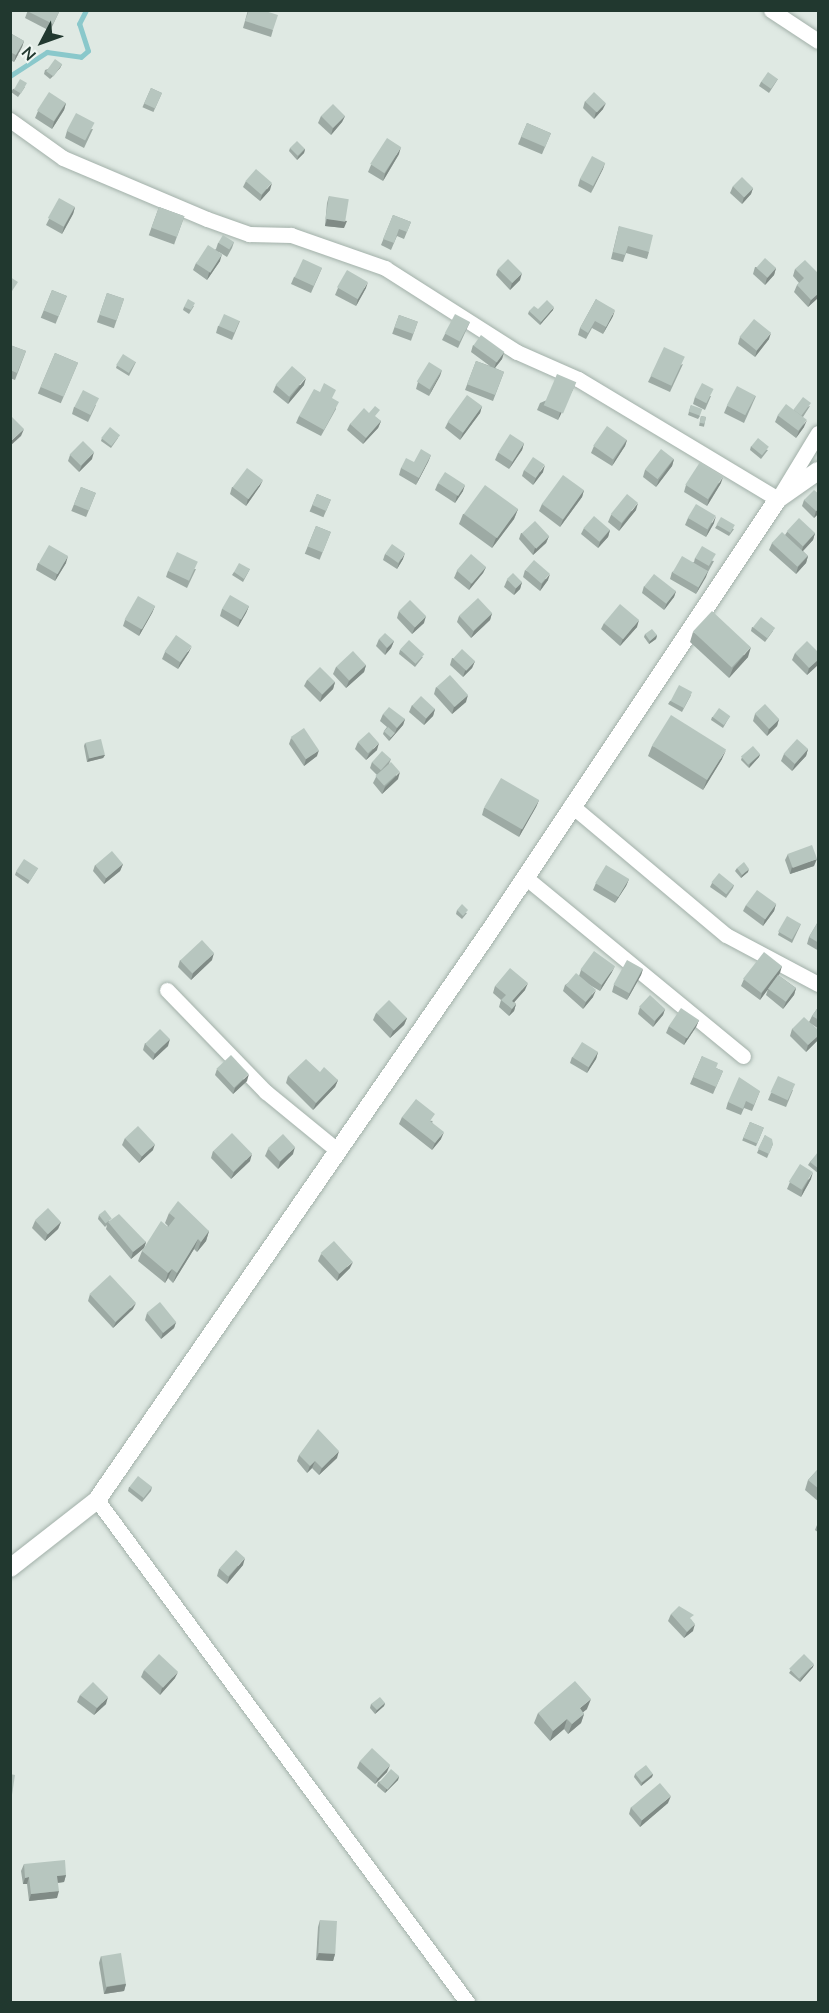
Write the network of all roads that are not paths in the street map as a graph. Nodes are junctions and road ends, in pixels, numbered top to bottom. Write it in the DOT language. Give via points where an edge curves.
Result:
graph roads {
  1 [pos="771,10"];
  2 [pos="819,41"];
  3 [pos="10,120"];
  4 [pos="819,433"];
  5 [pos="819,471"];
  6 [pos="778,499"];
  7 [pos="571,805"];
  8 [pos="525,878"];
  9 [pos="819,984"];
  10 [pos="167,990"];
  11 [pos="743,1056"];
  12 [pos="338,1151"];
  13 [pos="97,1500"];
  14 [pos="10,1568"];
  15 [pos="467,2002"];
  1 -- 2 [label="street"];
  3 -- 6 [label="street" via="63,158 207,219 249,234 291,235 385,268 517,352 578,379"];
  4 -- 6 [label="street"];
  5 -- 6 [label="street"];
  6 -- 7 [label="street"];
  7 -- 8 [label="street"];
  7 -- 9 [label="street" via="726,935"];
  8 -- 11 [label="street"];
  8 -- 12 [label="street"];
  10 -- 12 [label="street" via="266,1092"];
  12 -- 13 [label="street"];
  13 -- 14 [label="street"];
  13 -- 15 [label="street"];
}
